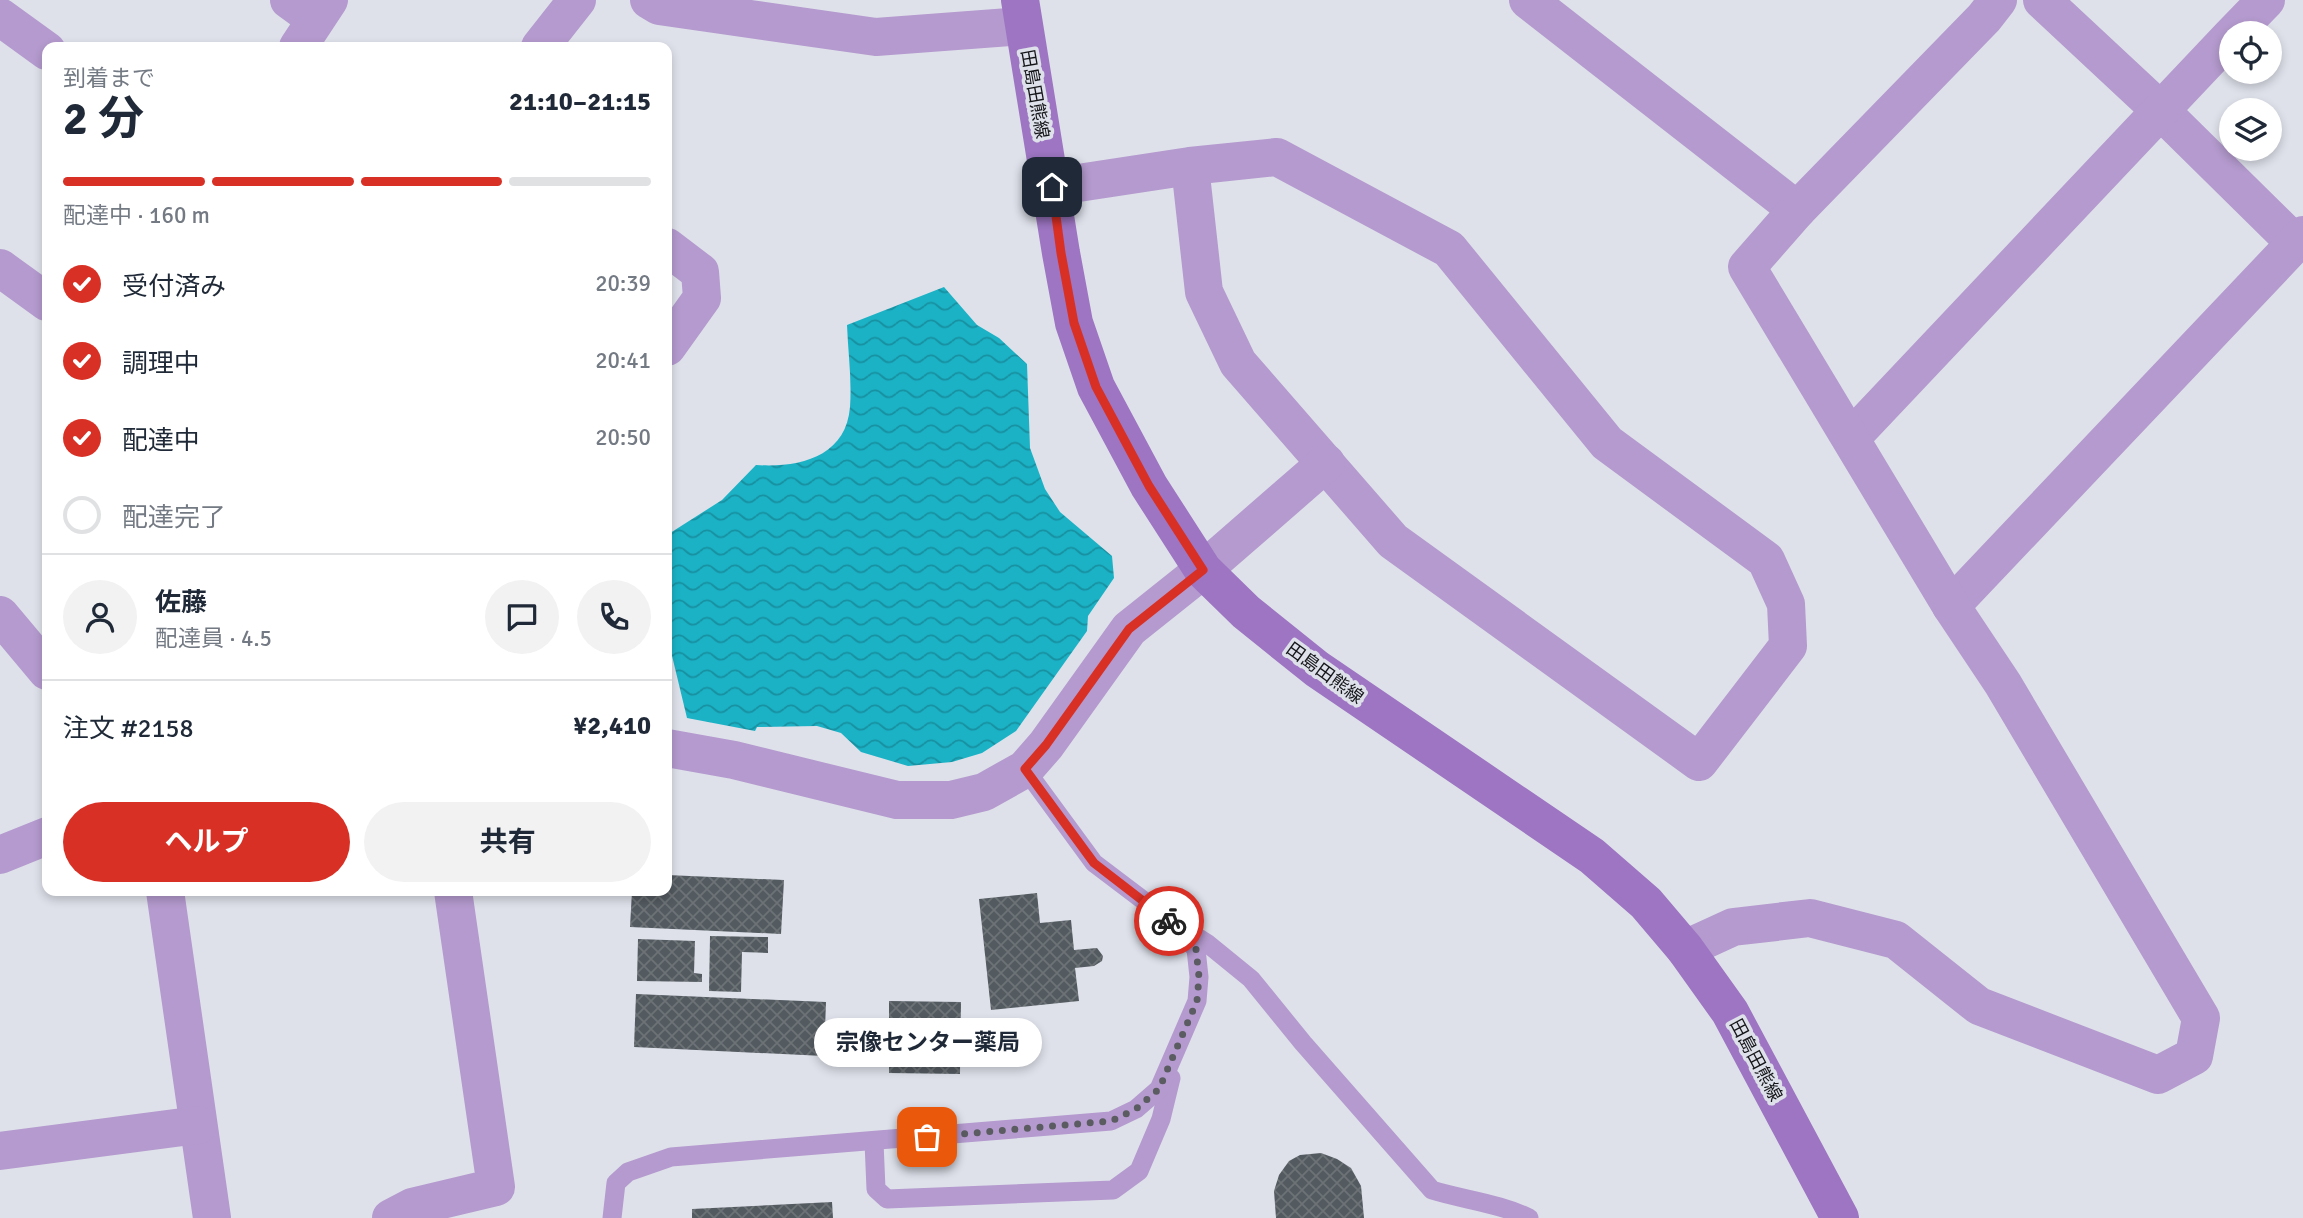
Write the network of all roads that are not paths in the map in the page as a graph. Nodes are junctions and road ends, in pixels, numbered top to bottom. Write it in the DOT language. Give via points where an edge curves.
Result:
graph roads {
  1 [pos="577,0"];
  2 [pos="649,0"];
  3 [pos="1528,0"];
  4 [pos="2042,0"];
  5 [pos="2266,0"];
  6 [pos="1981,6"];
  7 [pos="1022,13"];
  8 [pos="0,17"];
  9 [pos="2246,21"];
  10 [pos="544,42"];
  11 [pos="42,47"];
  12 [pos="2219,50"];
  13 [pos="2161,111"];
  14 [pos="1190,166"];
  15 [pos="1052,187"];
  16 [pos="1797,210"];
  17 [pos="2299,239"];
  18 [pos="672,251"];
  19 [pos="0,268"];
  20 [pos="42,298"];
  21 [pos="672,339"];
  22 [pos="1851,438"];
  23 [pos="1326,463"];
  24 [pos="1203,570"];
  25 [pos="1951,606"];
  26 [pos="0,615"];
  27 [pos="42,665"];
  28 [pos="672,749"];
  29 [pos="1025,769"];
  30 [pos="42,838"];
  31 [pos="0,855"];
  32 [pos="166,896"];
  33 [pos="454,896"];
  34 [pos="1164,916"];
  35 [pos="1685,949"];
  36 [pos="1184,1030"];
  37 [pos="198,1125"];
  38 [pos="874,1142"];
  39 [pos="0,1151"];
  40 [pos="212,1218"];
  41 [pos="391,1218"];
  42 [pos="612,1218"];
  43 [pos="1529,1218"];
  44 [pos="1840,1218"];
  1 -- 10 [label="street"];
  2 -- 7 [label="street" via="659,6 876,37"];
  3 -- 16 [label="street"];
  4 -- 13 [label="street"];
  5 -- 9 [label="street"];
  6 -- 16 [label="street"];
  7 -- 15 [label="main road, 田島田熊線"];
  8 -- 11 [label="street"];
  12 -- 13 [label="street"];
  13 -- 17 [label="street"];
  13 -- 22 [label="street"];
  14 -- 15 [label="street"];
  14 -- 23 [label="street" via="1204,292 1238,363"];
  14 -- 23 [label="street" via="1277,157 1449,249 1607,443 1766,560 1786,604 1788,646 1699,762 1393,541"];
  15 -- 24 [label="main road, 田島田熊線" via="1074,323 1096,387 1149,486"];
  16 -- 22 [label="street" via="1747,267"];
  17 -- 25 [label="street"];
  18 -- 21 [label="street" via="699,272 702,298"];
  19 -- 20 [label="street"];
  22 -- 25 [label="street"];
  23 -- 24 [label="street"];
  24 -- 29 [label="street" via="1129,629"];
  24 -- 35 [label="main road, 田島田熊線" via="1246,612 1317,669 1592,856 1646,904"];
  25 -- 35 [label="street" via="2003,684 2201,1018 2194,1056 2158,1075 1979,1006 1896,940 1810,918 1733,927"];
  26 -- 27 [label="street"];
  28 -- 29 [label="street" via="897,800 951,800 984,792"];
  29 -- 34 [label="lane" via="1094,863"];
  30 -- 31 [label="street"];
  32 -- 37 [label="street"];
  33 -- 41 [label="street" via="496,1187 412,1207"];
  34 -- 36 [label="lane" via="1196,949 1197,1001"];
  34 -- 43 [label="lane" via="1251,979 1432,1190 1511,1209"];
  35 -- 44 [label="main road, 田島田熊線" via="1731,1012"];
  36 -- 38 [label="lane" via="1159,1089 1136,1109 1111,1121"];
  36 -- 38 [label="lane" via="1161,1119 1139,1171 1113,1190 887,1199 876,1189"];
  37 -- 39 [label="street"];
  37 -- 40 [label="street"];
  38 -- 42 [label="lane" via="671,1157 628,1172 615,1183"];
}
